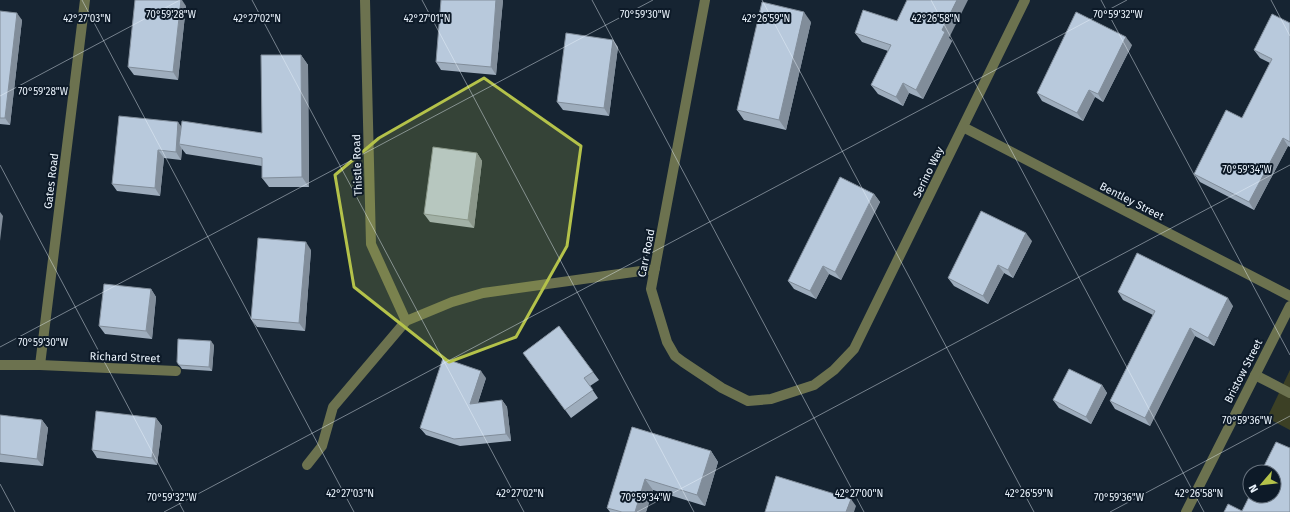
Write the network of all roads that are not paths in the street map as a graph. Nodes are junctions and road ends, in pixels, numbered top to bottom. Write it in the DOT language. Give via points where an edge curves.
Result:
graph roads {
  1 [pos="85,0"];
  2 [pos="365,0"];
  3 [pos="705,0"];
  4 [pos="1025,0"];
  5 [pos="963,127"];
  6 [pos="655,269"];
  7 [pos="1290,296"];
  8 [pos="1290,306"];
  9 [pos="406,321"];
  10 [pos="850,353"];
  11 [pos="0,365"];
  12 [pos="40,365"];
  13 [pos="176,371"];
  14 [pos="1255,376"];
  15 [pos="1290,393"];
  16 [pos="308,465"];
  17 [pos="1186,512"];
  1 -- 12 [label="street, Gates Road"];
  2 -- 9 [label="street, Thistle Road" via="371,244"];
  3 -- 6 [label="street, Carr Road"];
  4 -- 5 [label="street, Serino Way"];
  5 -- 7 [label="street, Bentley Street"];
  5 -- 10 [label="street, Serino Way" via="868,322"];
  6 -- 9 [label="street" via="483,293 452,302"];
  6 -- 10 [label="street, Carr Road" via="651,289 667,342 675,356 722,388 748,401 771,399 814,385 834,370"];
  8 -- 14 [label="street, Bristow Street"];
  9 -- 16 [label="street" via="333,407 322,446"];
  11 -- 12 [label="street, Richard Street"];
  12 -- 13 [label="street, Richard Street"];
  14 -- 15 [label="street"];
  14 -- 17 [label="street, Bristow Street"];
}
